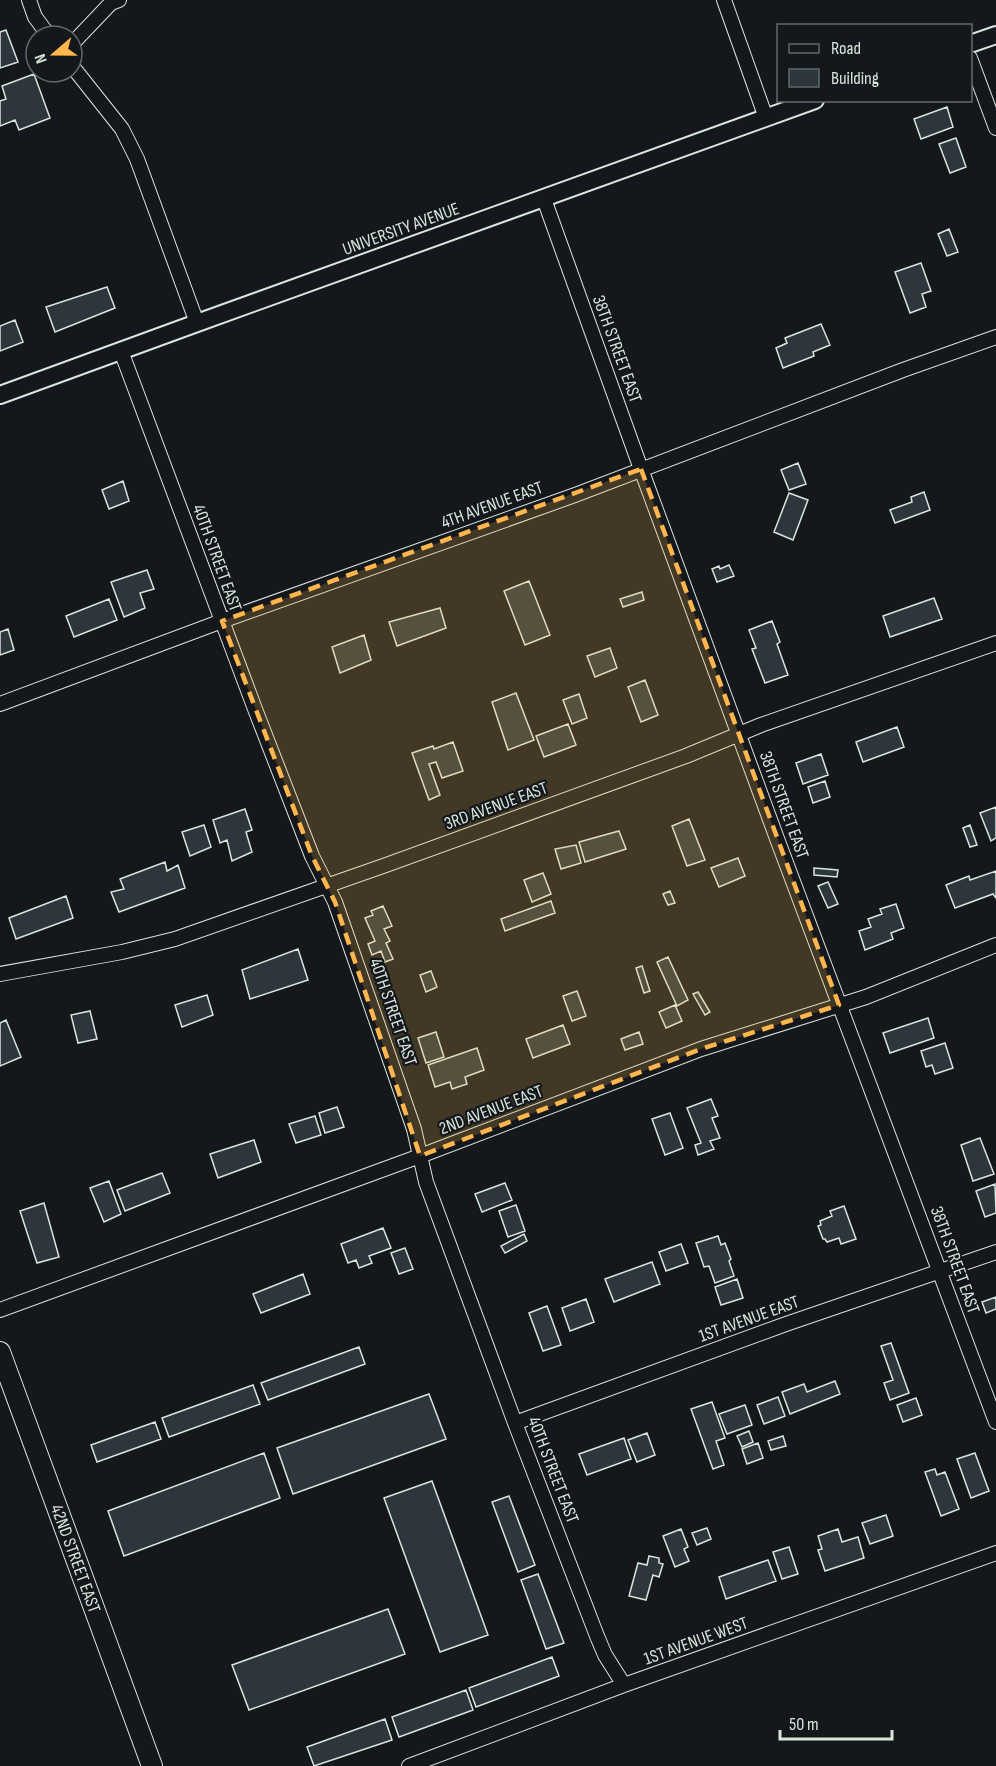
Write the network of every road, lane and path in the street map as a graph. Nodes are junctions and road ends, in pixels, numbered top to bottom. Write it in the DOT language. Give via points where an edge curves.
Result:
graph roads {
  1 [pos="29,0"];
  2 [pos="119,0"];
  3 [pos="724,0"];
  4 [pos="40,24"];
  5 [pos="84,31"];
  6 [pos="996,35"];
  7 [pos="972,43"];
  8 [pos="972,63"];
  9 [pos="84,81"];
  10 [pos="809,102"];
  11 [pos="766,118"];
  12 [pos="996,128"];
  13 [pos="544,199"];
  14 [pos="196,323"];
  15 [pos="996,338"];
  16 [pos="121,351"];
  17 [pos="0,395"];
  18 [pos="641,469"];
  19 [pos="222,621"];
  20 [pos="996,643"];
  21 [pos="0,704"];
  22 [pos="739,734"];
  23 [pos="327,885"];
  24 [pos="996,945"];
  25 [pos="0,974"];
  26 [pos="839,1005"];
  27 [pos="420,1156"];
  28 [pos="996,1252"];
  29 [pos="941,1272"];
  30 [pos="0,1310"];
  31 [pos="0,1352"];
  32 [pos="996,1422"];
  33 [pos="515,1423"];
  34 [pos="996,1553"];
  35 [pos="624,1685"];
  36 [pos="152,1766"];
  37 [pos="409,1766"];
  1 -- 4 [label="street"];
  2 -- 5 [label="street" via="111,3"];
  3 -- 11 [label="street"];
  6 -- 7 [label="street"];
  8 -- 12 [label="street"];
  9 -- 14 [label="street" via="122,129 132,149"];
  10 -- 11 [label="street, UNIVERSITY AVENUE"];
  11 -- 13 [label="street, UNIVERSITY AVENUE"];
  13 -- 14 [label="street, UNIVERSITY AVENUE"];
  13 -- 18 [label="street, 38TH STREET EAST"];
  14 -- 16 [label="street, UNIVERSITY AVENUE"];
  15 -- 18 [label="street, 4TH AVENUE EAST"];
  16 -- 17 [label="street, UNIVERSITY AVENUE"];
  16 -- 19 [label="street, 40TH STREET EAST"];
  18 -- 19 [label="street, 4TH AVENUE EAST"];
  18 -- 22 [label="street, 38TH STREET EAST"];
  19 -- 21 [label="street, 4TH AVENUE EAST"];
  19 -- 23 [label="street, 40TH STREET EAST" via="312,856"];
  20 -- 22 [label="street, 3RD AVENUE EAST"];
  22 -- 23 [label="street, 3RD AVENUE EAST"];
  22 -- 26 [label="street, 38TH STREET EAST"];
  23 -- 25 [label="street, 3RD AVENUE EAST" via="175,939"];
  23 -- 27 [label="street, 40TH STREET EAST" via="381,1031"];
  24 -- 26 [label="street, 2ND AVENUE EAST"];
  26 -- 27 [label="street, 2ND AVENUE EAST" via="701,1049"];
  26 -- 29 [label="street, 38TH STREET EAST"];
  27 -- 30 [label="street, 2ND AVENUE EAST"];
  27 -- 33 [label="street, 40TH STREET EAST" via="426,1182"];
  28 -- 29 [label="street, 1ST AVENUE EAST"];
  29 -- 32 [label="street, 38TH STREET EAST"];
  29 -- 33 [label="street, 1ST AVENUE EAST"];
  31 -- 36 [label="main road, 42ND STREET EAST"];
  33 -- 35 [label="street, 40TH STREET EAST" via="597,1636"];
  34 -- 35 [label="street, 1ST AVENUE WEST"];
  35 -- 37 [label="street, 1ST AVENUE WEST"];
}
